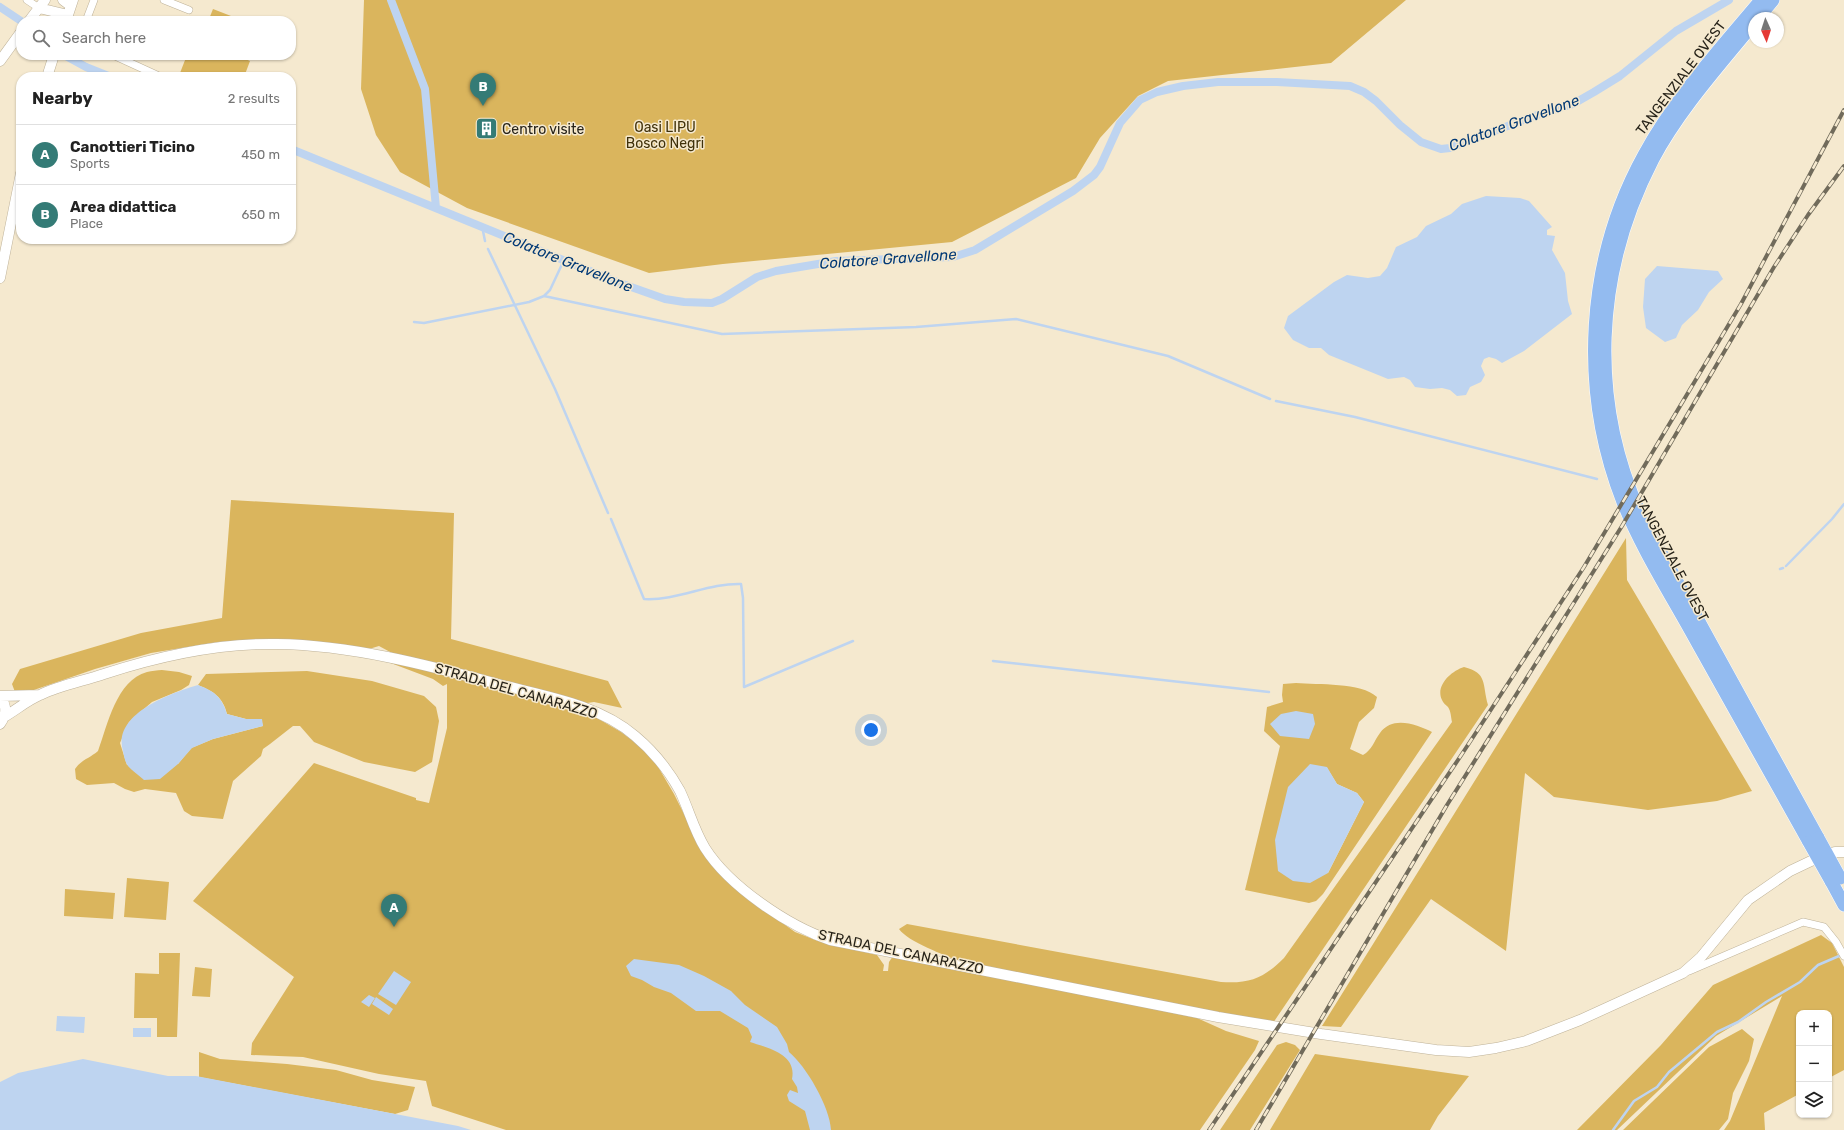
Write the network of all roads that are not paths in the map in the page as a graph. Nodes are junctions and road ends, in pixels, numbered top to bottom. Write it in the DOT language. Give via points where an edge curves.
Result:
graph roads {
  1 [pos="28,0"];
  2 [pos="94,0"];
  3 [pos="164,0"];
  4 [pos="1764,3"];
  5 [pos="42,4"];
  6 [pos="68,8"];
  7 [pos="189,10"];
  8 [pos="33,16"];
  9 [pos="88,16"];
  10 [pos="1748,31"];
  11 [pos="16,39"];
  12 [pos="52,60"];
  13 [pos="124,60"];
  14 [pos="0,61"];
  15 [pos="49,72"];
  16 [pos="150,72"];
  17 [pos="16,198"];
  18 [pos="0,278"];
  19 [pos="40,695"];
  20 [pos="0,696"];
  21 [pos="2,720"];
  22 [pos="1814,840"];
  23 [pos="1844,852"];
  24 [pos="1838,881"];
  25 [pos="1844,905"];
  26 [pos="1709,947"];
  27 [pos="1844,956"];
  28 [pos="1723,957"];
  29 [pos="1684,973"];
  1 -- 5 [label="street"];
  2 -- 9 [label="street"];
  3 -- 7 [label="street"];
  4 -- 22 [label="highway, TANGENZIALE OVEST" via="1682,99 1645,154 1629,187 1616,221 1602,274 1597,306 1594,365 1600,420 1623,503 1664,582"];
  5 -- 6 [label="street"];
  5 -- 8 [label="street"];
  10 -- 22 [label="highway, TANGENZIALE OVEST" via="1669,133 1653,158 1626,219 1606,308 1605,370 1617,450 1638,511"];
  11 -- 14 [label="street"];
  12 -- 15 [label="street"];
  13 -- 16 [label="street"];
  17 -- 18 [label="street"];
  19 -- 20 [label="street, STRADA DEL CANARAZZO"];
  19 -- 21 [label="street, STRADA DEL CANARAZZO"];
  19 -- 29 [label="street, STRADA DEL CANARAZZO" via="137,663 242,645 279,644 412,661 553,698 615,721 635,736 662,764 680,792 705,848 716,862 742,887 779,916 813,935 1272,1026 1436,1050 1469,1052 1526,1041 1580,1020"];
  20 -- 21 [label="street" via="5,706"];
  22 -- 24 [label="highway, TANGENZIALE OVEST, bridge"];
  23 -- 26 [label="street, STRADA DEL CANARAZZO" via="1829,854 1790,871 1748,900"];
  24 -- 25 [label="highway, TANGENZIALE OVEST"];
  26 -- 28 [label="street" via="1714,954"];
  26 -- 29 [label="street, STRADA DEL CANARAZZO"];
  27 -- 28 [label="street" via="1824,927 1803,922"];
  28 -- 29 [label="street"];
}
